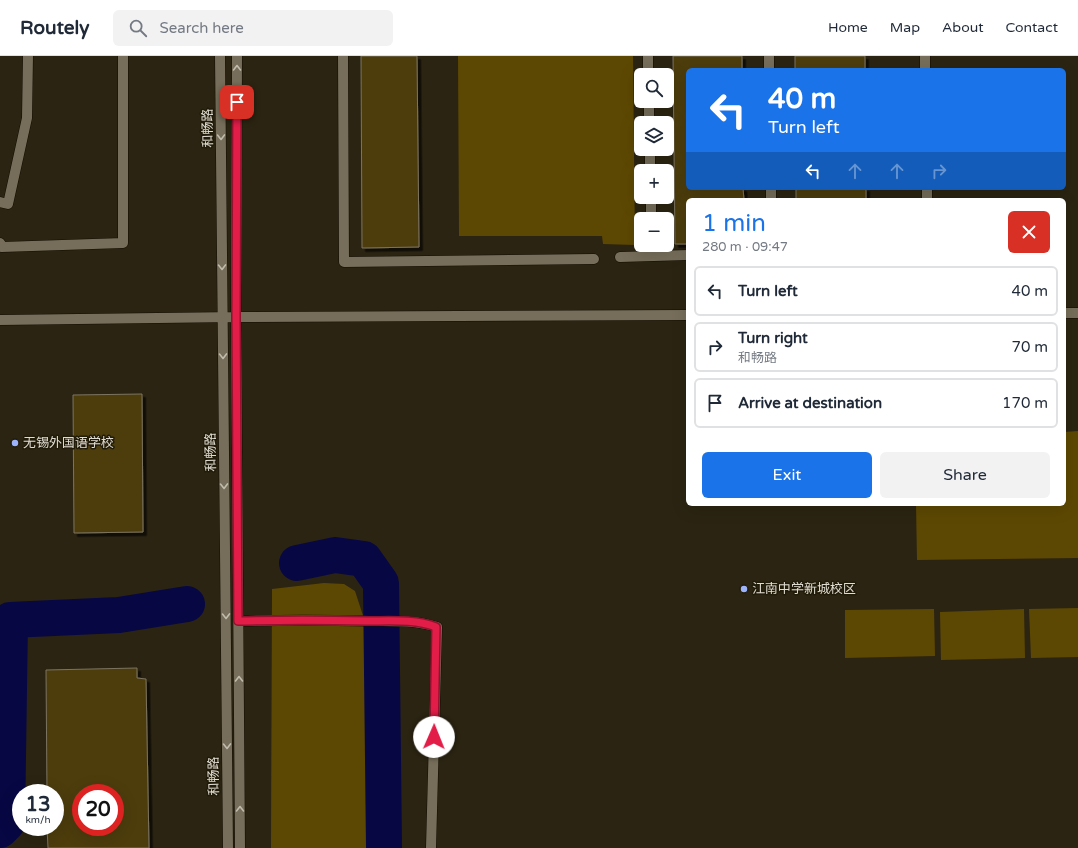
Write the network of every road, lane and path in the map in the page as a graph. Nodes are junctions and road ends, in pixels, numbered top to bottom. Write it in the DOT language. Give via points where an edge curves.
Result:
graph roads {
  1 [pos="28,56"];
  2 [pos="123,56"];
  3 [pos="220,56"];
  4 [pos="237,56"];
  5 [pos="343,56"];
  6 [pos="648,56"];
  7 [pos="769,56"];
  8 [pos="925,56"];
  9 [pos="648,68"];
  10 [pos="769,68"];
  11 [pos="925,68"];
  12 [pos="0,202"];
  13 [pos="0,243"];
  14 [pos="652,252"];
  15 [pos="686,255"];
  16 [pos="652,256"];
  17 [pos="620,257"];
  18 [pos="594,259"];
  19 [pos="1066,313"];
  20 [pos="1078,313"];
  21 [pos="686,315"];
  22 [pos="236,317"];
  23 [pos="223,318"];
  24 [pos="0,320"];
  25 [pos="238,621"];
  26 [pos="228,848"];
  27 [pos="240,848"];
  28 [pos="431,848"];
  1 -- 12 [label="street" via="27,118 8,204"];
  2 -- 13 [label="street" via="124,244 2,247"];
  3 -- 23 [label="street, 和畅路, one-way"];
  22 -- 4 [label="street, 和畅路, one-way"];
  5 -- 18 [label="street" via="344,262"];
  6 -- 9 [label="street"];
  7 -- 10 [label="street"];
  8 -- 11 [label="street"];
  14 -- 16 [label="street"];
  15 -- 16 [label="street"];
  16 -- 17 [label="street"];
  19 -- 20 [label="street"];
  21 -- 22 [label="street"];
  22 -- 23 [label="street"];
  22 -- 25 [label="street, 和畅路"];
  23 -- 24 [label="street"];
  23 -- 26 [label="street, 和畅路, one-way"];
  27 -- 25 [label="street, 和畅路, one-way"];
  25 -- 28 [label="street" via="354,620 426,623 436,627"];
}
